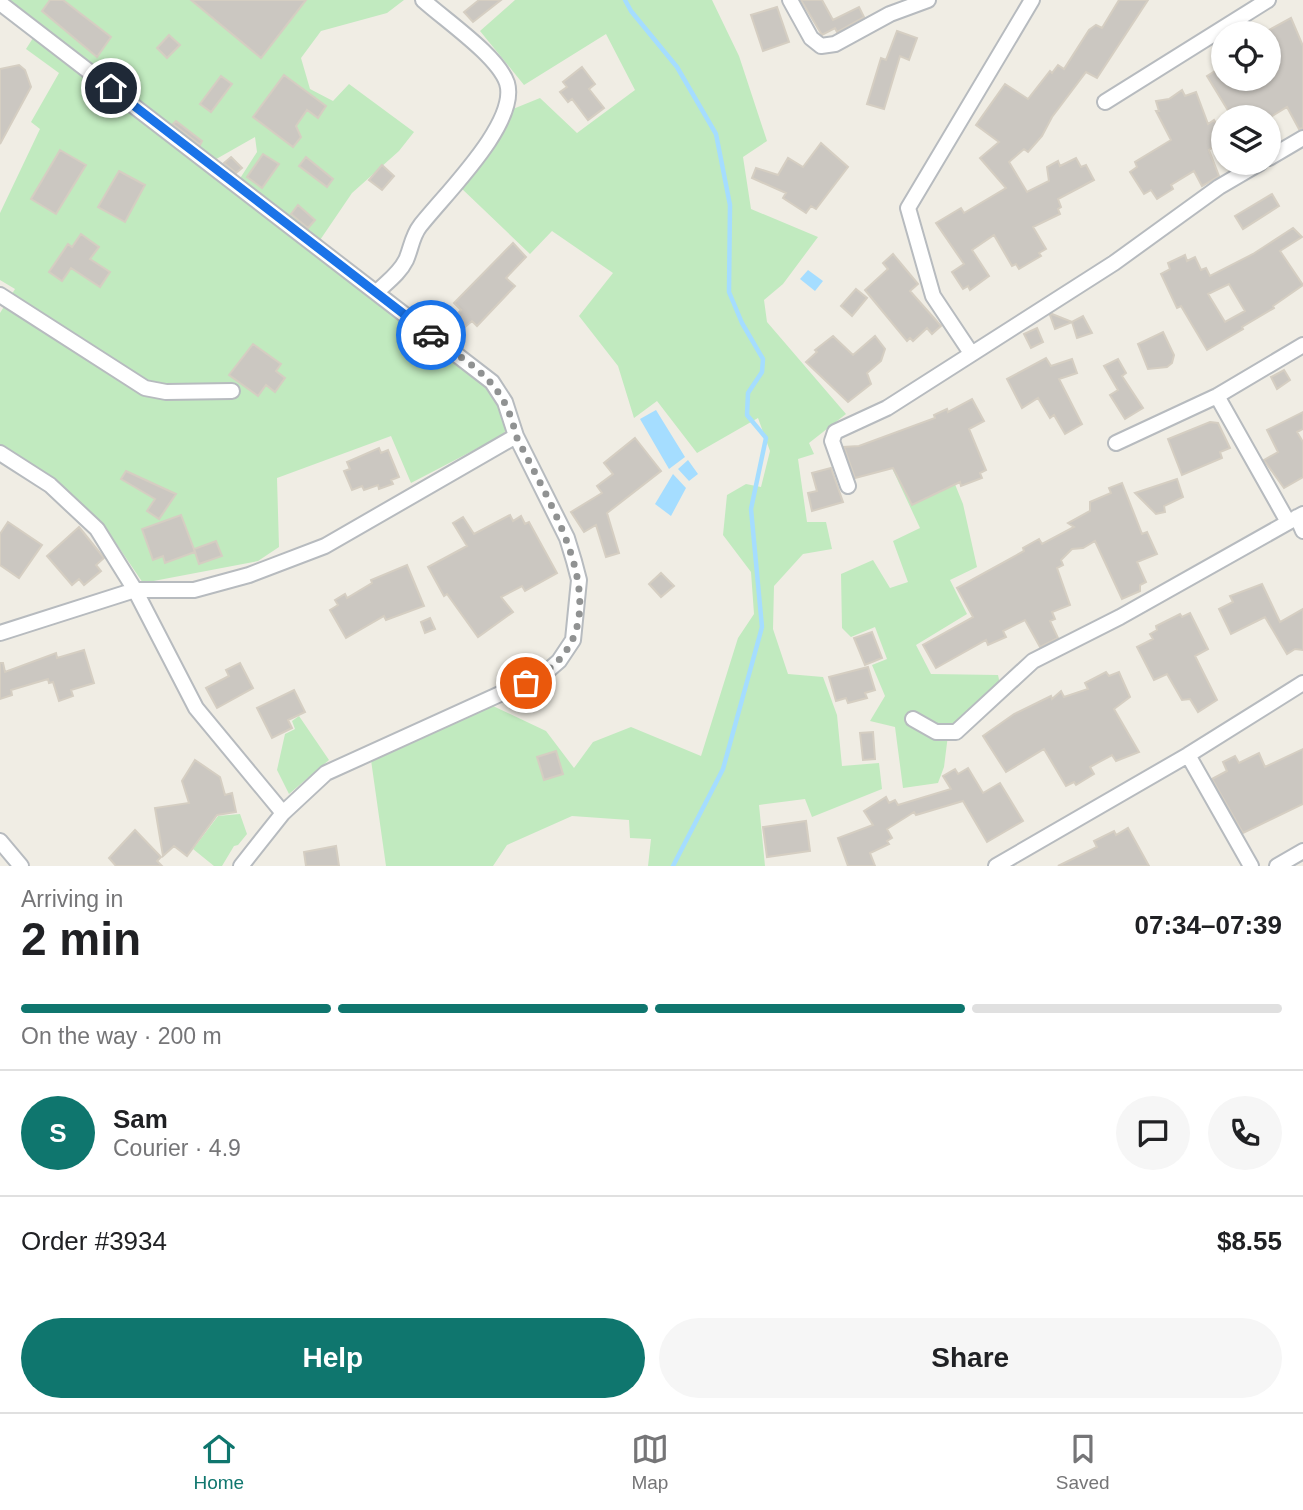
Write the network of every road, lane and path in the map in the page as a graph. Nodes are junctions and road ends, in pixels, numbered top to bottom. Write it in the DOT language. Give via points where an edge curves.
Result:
graph roads {
  1 [pos="423,0"];
  2 [pos="790,0"];
  3 [pos="928,0"];
  4 [pos="1032,0"];
  5 [pos="1268,0"];
  6 [pos="0,4"];
  7 [pos="1105,102"];
  8 [pos="1303,138"];
  9 [pos="1281,151"];
  10 [pos="1240,175"];
  11 [pos="376,292"];
  12 [pos="0,295"];
  13 [pos="1303,345"];
  14 [pos="971,353"];
  15 [pos="232,391"];
  16 [pos="1217,396"];
  17 [pos="516,436"];
  18 [pos="1116,443"];
  19 [pos="0,453"];
  20 [pos="848,486"];
  21 [pos="1298,521"];
  22 [pos="135,590"];
  23 [pos="0,633"];
  24 [pos="1303,683"];
  25 [pos="913,719"];
  26 [pos="1188,755"];
  27 [pos="284,813"];
  28 [pos="0,841"];
  29 [pos="1303,851"];
  30 [pos="21,866"];
  31 [pos="241,866"];
  32 [pos="996,866"];
  33 [pos="1251,866"];
  34 [pos="1277,866"];
  1 -- 11 [label="street" via="499,68 508,86 508,106 449,194 416,231 400,270"];
  2 -- 3 [label="street" via="811,38 821,46 835,44"];
  4 -- 14 [label="street" via="908,208 933,296"];
  5 -- 7 [label="street"];
  6 -- 11 [label="street"];
  8 -- 9 [label="street"];
  10 -- 14 [label="street" via="1114,263"];
  11 -- 17 [label="street" via="492,382 505,402"];
  12 -- 15 [label="street" via="145,388"];
  13 -- 16 [label="street"];
  14 -- 20 [label="street" via="887,408 835,432 832,441"];
  16 -- 18 [label="street"];
  16 -- 21 [label="street"];
  17 -- 22 [label="street" via="325,546 194,590"];
  17 -- 27 [label="street" via="575,561 579,580 573,640 559,662 544,674 338,765"];
  19 -- 22 [label="street" via="50,485 97,529"];
  21 -- 25 [label="street" via="1034,662 956,732 936,732"];
  22 -- 23 [label="street"];
  22 -- 27 [label="street" via="196,708"];
  24 -- 26 [label="street"];
  26 -- 32 [label="street"];
  26 -- 33 [label="street"];
  27 -- 31 [label="street"];
  28 -- 30 [label="street"];
  29 -- 34 [label="street"];
}
